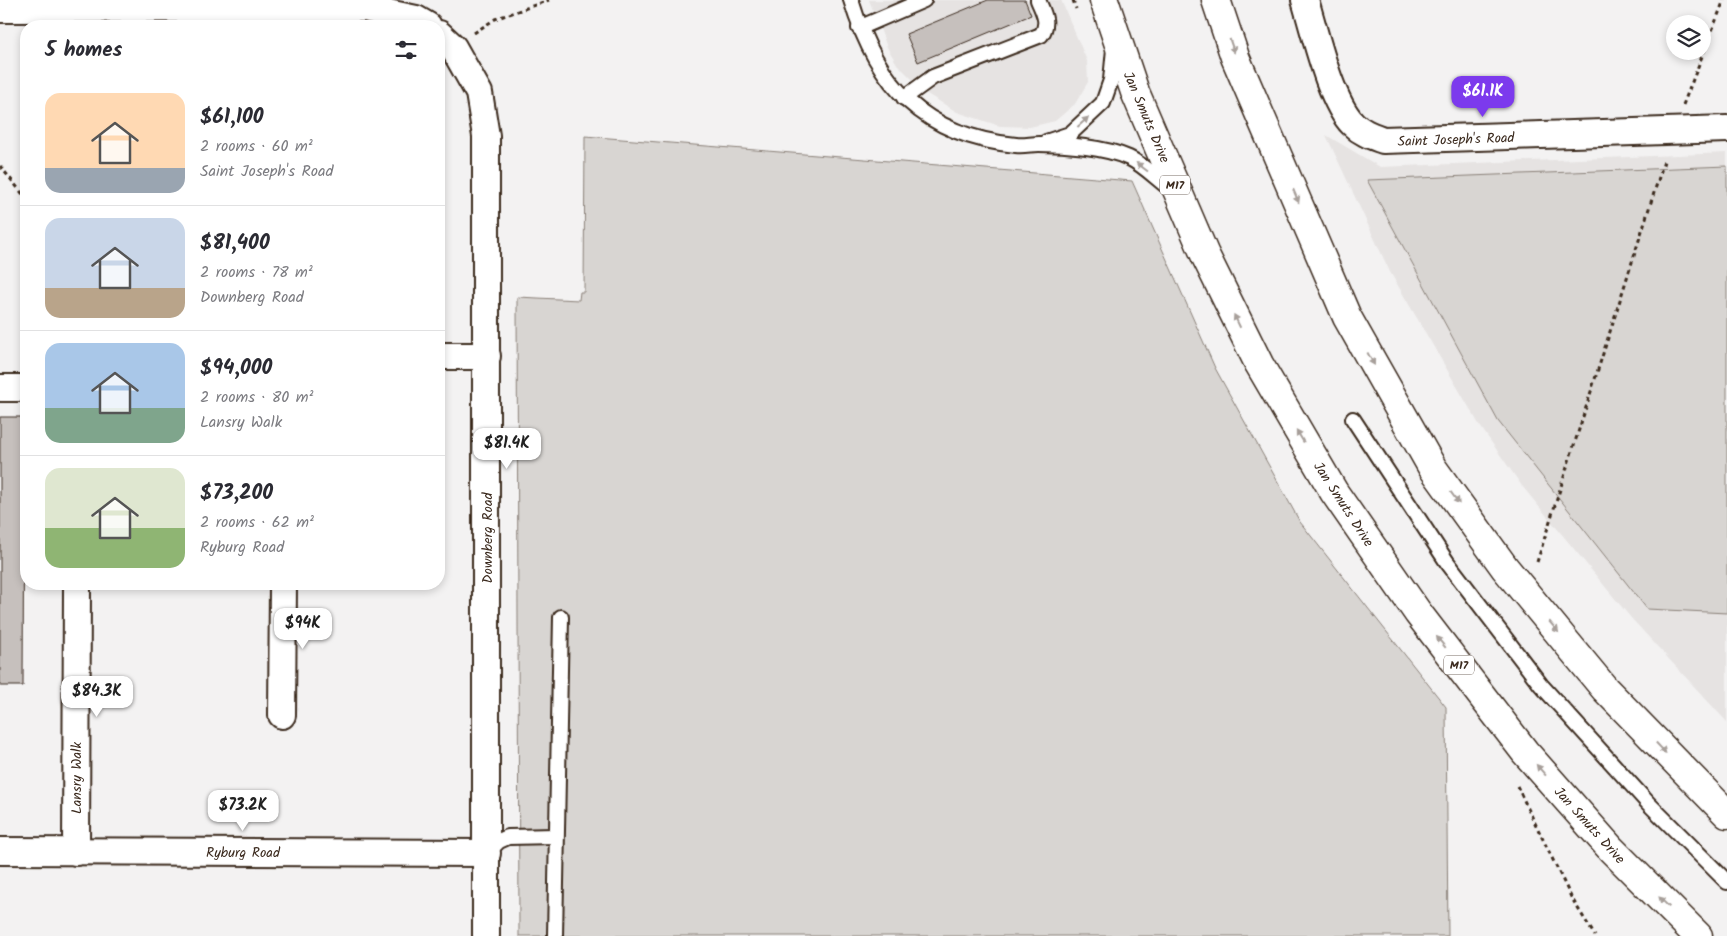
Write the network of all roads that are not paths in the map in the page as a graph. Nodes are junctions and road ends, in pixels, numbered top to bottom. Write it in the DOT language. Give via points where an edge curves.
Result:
graph roads {
  1 [pos="851,0"];
  2 [pos="924,0"];
  3 [pos="1038,0"];
  4 [pos="1104,0"];
  5 [pos="1216,0"];
  6 [pos="1305,0"];
  7 [pos="0,9"];
  8 [pos="295,17"];
  9 [pos="93,18"];
  10 [pos="418,20"];
  11 [pos="859,28"];
  12 [pos="1115,35"];
  13 [pos="446,41"];
  14 [pos="904,98"];
  15 [pos="1727,129"];
  16 [pos="1040,144"];
  17 [pos="1181,197"];
  18 [pos="445,356"];
  19 [pos="487,356"];
  20 [pos="0,388"];
  21 [pos="20,388"];
  22 [pos="1353,419"];
  23 [pos="77,590"];
  24 [pos="283,590"];
  25 [pos="561,617"];
  26 [pos="282,715"];
  27 [pos="1727,814"];
  28 [pos="556,836"];
  29 [pos="0,851"];
  30 [pos="76,852"];
  31 [pos="487,853"];
  32 [pos="1727,882"];
  33 [pos="486,936"];
  34 [pos="555,936"];
  35 [pos="1698,936"];
  1 -- 11 [label="lane"];
  2 -- 11 [label="lane"];
  3 -- 14 [label="lane" via="1046,20 1041,34 933,77"];
  4 -- 12 [label="main road, Jan Smuts Drive / M17"];
  5 -- 27 [label="main road, one-way" via="1236,57 1347,317 1432,467 1505,568 1605,689"];
  6 -- 15 [label="street, Saint Joseph's Road" via="1336,99 1345,114 1366,134 1383,140 1401,142"];
  7 -- 9 [label="street"];
  8 -- 9 [label="street"];
  8 -- 10 [label="street" via="364,8"];
  11 -- 14 [label="lane" via="882,73"];
  16 -- 12 [label="lane, one-way" via="1070,134 1103,103 1111,80"];
  12 -- 17 [label="main road, Jan Smuts Drive / M17" via="1135,92"];
  13 -- 19 [label="street, Downberg Road" via="479,92 486,136"];
  14 -- 16 [label="lane" via="927,116 964,134 1018,145"];
  17 -- 16 [label="lane, one-way" via="1129,158 1089,147"];
  35 -- 17 [label="main road, Jan Smuts Drive / M17, one-way" via="1611,850 1525,752 1418,613 1334,492 1273,389 1205,255"];
  18 -- 19 [label="street"];
  19 -- 31 [label="street, Downberg Road"];
  20 -- 21 [label="street"];
  22 -- 32 [label="lane" via="1448,562 1541,685 1648,803"];
  23 -- 30 [label="street, Lansry Walk"];
  24 -- 26 [label="street"];
  25 -- 28 [label="lane"];
  28 -- 31 [label="lane" via="508,837"];
  28 -- 34 [label="lane"];
  29 -- 30 [label="street, Ryburg Road"];
  30 -- 31 [label="street, Ryburg Road"];
  31 -- 33 [label="street, Downberg Road"];
}
